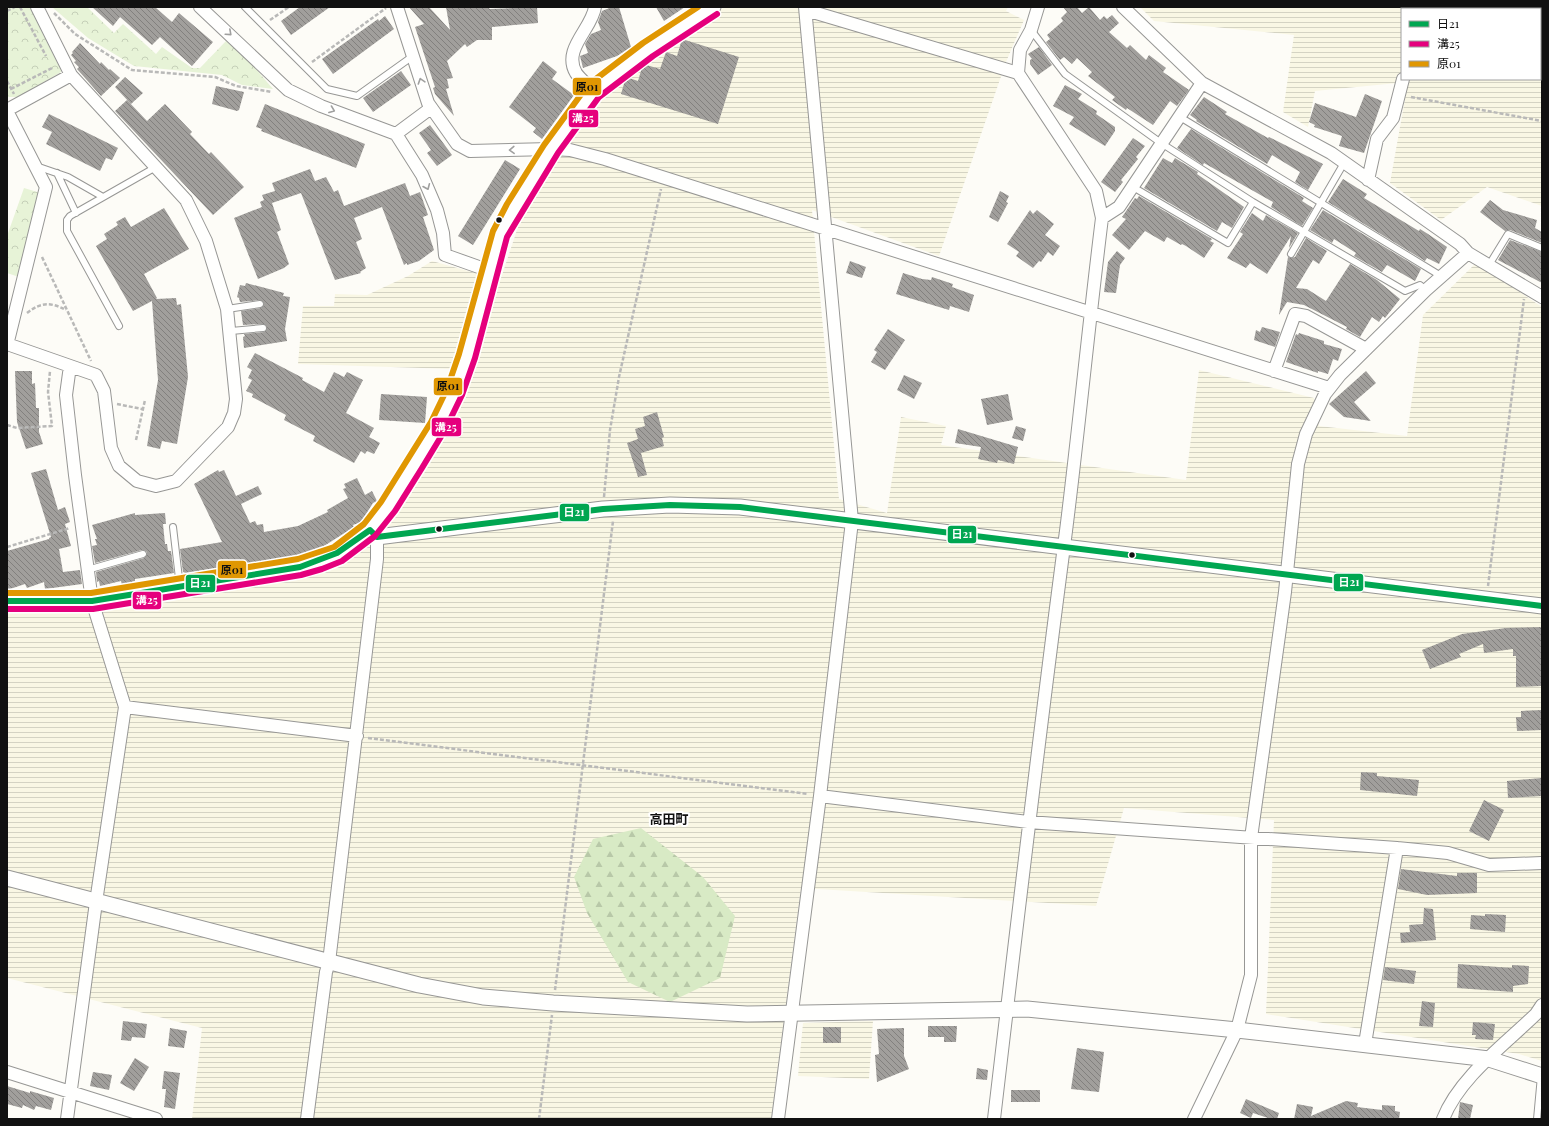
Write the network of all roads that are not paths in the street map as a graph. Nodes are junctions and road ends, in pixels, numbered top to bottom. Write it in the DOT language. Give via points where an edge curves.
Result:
graph roads {
  1 [pos="37,7"];
  2 [pos="200,7"];
  3 [pos="245,7"];
  4 [pos="397,7"];
  5 [pos="595,7"];
  6 [pos="713,7"];
  7 [pos="1038,7"];
  8 [pos="1123,7"];
  9 [pos="805,8"];
  10 [pos="695,12"];
  11 [pos="1031,30"];
  12 [pos="413,56"];
  13 [pos="1018,73"];
  14 [pos="71,75"];
  15 [pos="1403,80"];
  16 [pos="1202,83"];
  17 [pos="593,91"];
  18 [pos="431,108"];
  19 [pos="7,110"];
  20 [pos="1180,117"];
  21 [pos="396,134"];
  22 [pos="1161,143"];
  23 [pos="551,148"];
  24 [pos="1344,163"];
  25 [pos="36,166"];
  26 [pos="156,167"];
  27 [pos="57,173"];
  28 [pos="1368,180"];
  29 [pos="1133,187"];
  30 [pos="103,197"];
  31 [pos="1253,202"];
  32 [pos="1321,203"];
  33 [pos="76,213"];
  34 [pos="1102,218"];
  35 [pos="826,228"];
  36 [pos="1304,231"];
  37 [pos="1542,248"];
  38 [pos="1468,252"];
  39 [pos="1291,254"];
  40 [pos="1489,265"];
  41 [pos="490,271"];
  42 [pos="1441,276"];
  43 [pos="1426,290"];
  44 [pos="1542,297"];
  45 [pos="260,304"];
  46 [pos="227,309"];
  47 [pos="1090,312"];
  48 [pos="119,326"];
  49 [pos="263,328"];
  50 [pos="230,331"];
  51 [pos="1366,349"];
  52 [pos="70,366"];
  53 [pos="1274,371"];
  54 [pos="1329,388"];
  55 [pos="852,521"];
  56 [pos="173,527"];
  57 [pos="373,533"];
  58 [pos="1063,548"];
  59 [pos="144,554"];
  60 [pos="87,570"];
  61 [pos="1287,574"];
  62 [pos="180,587"];
  63 [pos="7,601"];
  64 [pos="92,601"];
  65 [pos="1542,606"];
  66 [pos="125,707"];
  67 [pos="357,736"];
  68 [pos="820,796"];
  69 [pos="1028,822"];
  70 [pos="1251,838"];
  71 [pos="1397,848"];
  72 [pos="1542,863"];
  73 [pos="7,878"];
  74 [pos="96,902"];
  75 [pos="329,962"];
  76 [pos="1542,1005"];
  77 [pos="1007,1009"];
  78 [pos="791,1014"];
  79 [pos="1237,1030"];
  80 [pos="1365,1044"];
  81 [pos="1489,1059"];
  82 [pos="7,1072"];
  83 [pos="1542,1076"];
  84 [pos="70,1093"];
  85 [pos="68,1119"];
  86 [pos="156,1119"];
  87 [pos="307,1119"];
  88 [pos="778,1119"];
  89 [pos="994,1119"];
  90 [pos="1194,1119"];
  91 [pos="1443,1119"];
  92 [pos="1537,1119"];
  1 -- 14 [label="street"];
  2 -- 21 [label="street, one-way" via="288,90 321,106"];
  3 -- 12 [label="lane" via="327,89 357,96"];
  4 -- 12 [label="street"];
  5 -- 17 [label="street" via="589,26 579,38 572,63 576,73"];
  6 -- 10 [label="street"];
  7 -- 11 [label="street"];
  8 -- 16 [label="street"];
  9 -- 13 [label="street"];
  9 -- 35 [label="street"];
  10 -- 17 [label="street"];
  11 -- 13 [label="street" via="1020,50"];
  11 -- 22 [label="lane" via="1065,74"];
  18 -- 12 [label="street, one-way"];
  13 -- 34 [label="street" via="1096,191"];
  14 -- 19 [label="street"];
  14 -- 26 [label="street"];
  15 -- 28 [label="street" via="1393,118 1377,139"];
  16 -- 20 [label="street"];
  16 -- 24 [label="street" via="1331,153"];
  17 -- 23 [label="street"];
  18 -- 21 [label="street"];
  23 -- 18 [label="street, one-way" via="470,151 456,144"];
  19 -- 25 [label="street"];
  20 -- 22 [label="street"];
  20 -- 32 [label="lane"];
  21 -- 41 [label="street, one-way" via="422,175 437,210 445,255"];
  22 -- 29 [label="street"];
  22 -- 31 [label="lane"];
  23 -- 35 [label="street" via="605,159"];
  23 -- 41 [label="street" via="500,234"];
  24 -- 28 [label="street"];
  24 -- 32 [label="lane"];
  25 -- 27 [label="lane"];
  25 -- 52 [label="street" via="46,187 8,341 10,344"];
  26 -- 30 [label="lane"];
  26 -- 46 [label="street" via="186,200 206,241"];
  27 -- 30 [label="lane"];
  27 -- 33 [label="lane"];
  28 -- 38 [label="street"];
  29 -- 31 [label="lane" via="1228,244"];
  29 -- 34 [label="street" via="1119,207"];
  30 -- 33 [label="lane"];
  31 -- 36 [label="lane"];
  32 -- 36 [label="lane"];
  32 -- 42 [label="lane"];
  33 -- 48 [label="lane" via="67,220 67,231"];
  34 -- 47 [label="street"];
  35 -- 47 [label="street"];
  35 -- 55 [label="street"];
  36 -- 39 [label="lane"];
  36 -- 43 [label="lane" via="1405,291 1420,285"];
  37 -- 40 [label="lane" via="1508,234"];
  38 -- 40 [label="street"];
  38 -- 42 [label="street"];
  40 -- 44 [label="street"];
  41 -- 57 [label="street" via="467,356 454,392 438,426"];
  42 -- 43 [label="street"];
  43 -- 51 [label="street"];
  45 -- 46 [label="lane"];
  46 -- 50 [label="street"];
  47 -- 53 [label="street"];
  47 -- 58 [label="street"];
  49 -- 50 [label="lane"];
  50 -- 52 [label="street" via="236,399 228,427 176,481 156,486 137,481 119,466 111,448 104,391 96,375"];
  51 -- 53 [label="street" via="1306,316 1295,314"];
  51 -- 54 [label="street"];
  52 -- 60 [label="street" via="66,395"];
  53 -- 54 [label="street"];
  54 -- 61 [label="street" via="1315,411 1298,464"];
  55 -- 57 [label="street" via="740,508 670,505"];
  55 -- 58 [label="street"];
  55 -- 68 [label="street"];
  56 -- 62 [label="lane"];
  57 -- 62 [label="street" via="338,554 300,568"];
  57 -- 67 [label="street" via="377,559"];
  58 -- 61 [label="street"];
  58 -- 69 [label="street"];
  59 -- 60 [label="lane"];
  60 -- 64 [label="street"];
  61 -- 65 [label="street"];
  61 -- 70 [label="street"];
  62 -- 64 [label="street"];
  63 -- 64 [label="street"];
  64 -- 66 [label="street"];
  66 -- 67 [label="street"];
  66 -- 74 [label="street"];
  67 -- 75 [label="street"];
  68 -- 69 [label="street"];
  68 -- 78 [label="street"];
  69 -- 70 [label="street"];
  69 -- 77 [label="street"];
  70 -- 71 [label="street"];
  70 -- 79 [label="street" via="1251,975"];
  71 -- 72 [label="street" via="1448,853 1488,865"];
  71 -- 80 [label="street"];
  73 -- 74 [label="street"];
  74 -- 75 [label="street"];
  74 -- 84 [label="street"];
  75 -- 78 [label="street" via="419,985 483,997 645,1010"];
  75 -- 87 [label="street"];
  76 -- 81 [label="street" via="1536,1014"];
  77 -- 78 [label="street"];
  77 -- 79 [label="street"];
  77 -- 89 [label="street"];
  78 -- 88 [label="street"];
  79 -- 80 [label="street"];
  79 -- 90 [label="street"];
  80 -- 81 [label="street"];
  81 -- 83 [label="street"];
  81 -- 91 [label="street" via="1464,1083 1449,1104"];
  82 -- 84 [label="street"];
  83 -- 92 [label="lane"];
  84 -- 85 [label="street"];
  84 -- 86 [label="street"];
}
